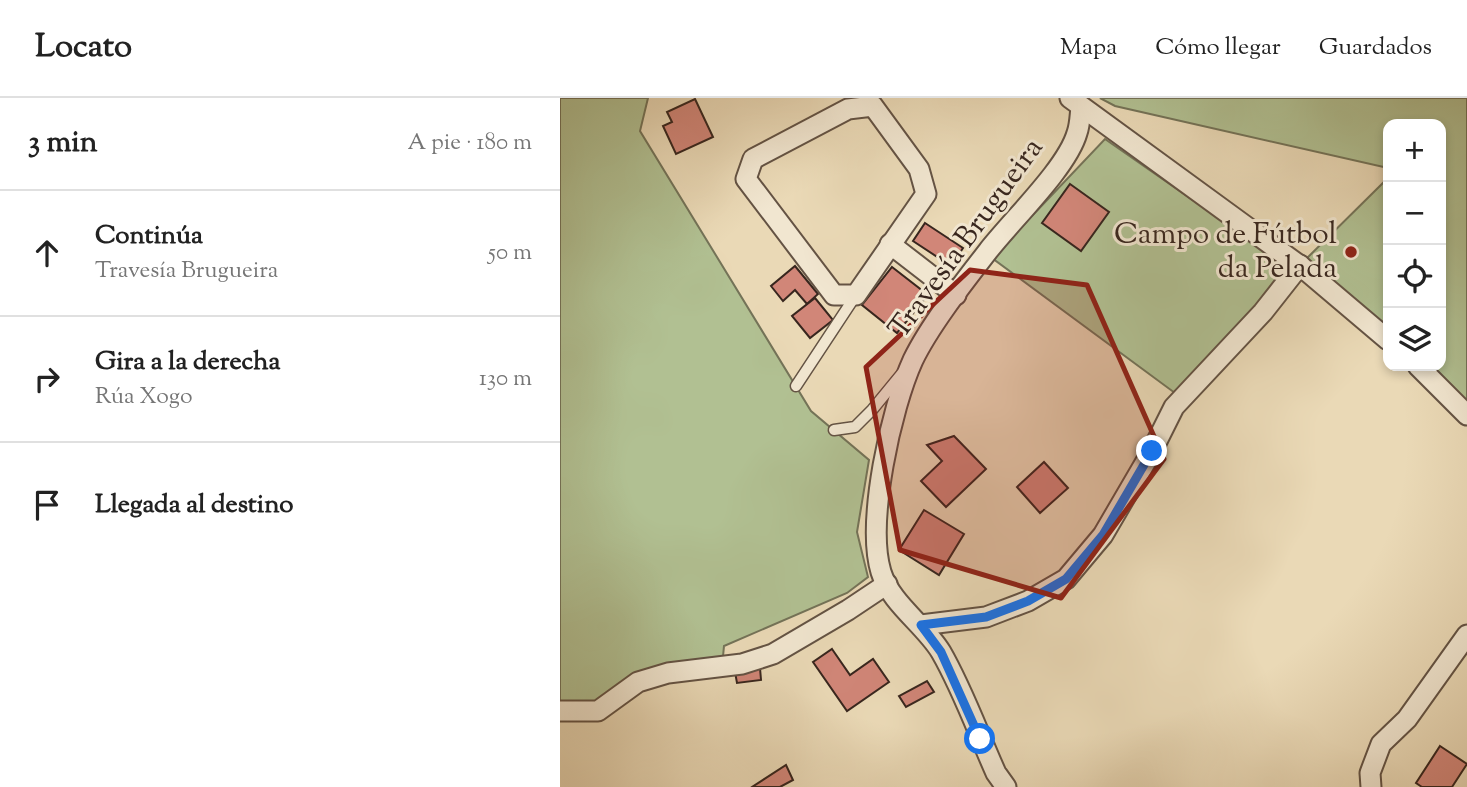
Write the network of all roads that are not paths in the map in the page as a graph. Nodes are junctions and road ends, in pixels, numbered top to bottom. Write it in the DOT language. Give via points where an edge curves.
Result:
graph roads {
  1 [pos="1076,102"];
  2 [pos="890,244"];
  3 [pos="1300,265"];
  4 [pos="856,295"];
  5 [pos="956,295"];
  6 [pos="1383,336"];
  7 [pos="914,360"];
  8 [pos="1423,371"];
  9 [pos="796,386"];
  10 [pos="1467,415"];
  11 [pos="834,430"];
  12 [pos="887,584"];
  13 [pos="921,625"];
  14 [pos="1467,635"];
  15 [pos="560,711"];
  16 [pos="1006,787"];
  17 [pos="1371,787"];
  1 -- 3 [label="street"];
  1 -- 5 [label="street, Travesía Brugueira" via="1077,133 1064,158"];
  2 -- 4 [label="street"];
  2 -- 4 [label="street" via="926,194 919,169 873,106 848,109 753,159 747,178 818,274 834,295"];
  2 -- 5 [label="street"];
  3 -- 6 [label="street"];
  3 -- 13 [label="street" via="1174,407 1103,535 1066,579 1028,601 986,617"];
  4 -- 9 [label="lane"];
  5 -- 7 [label="street, Travesía Brugueira"];
  7 -- 11 [label="lane" via="855,427"];
  7 -- 12 [label="street, Travesía Brugueira" via="897,407 879,500 875,540"];
  8 -- 10 [label="street"];
  12 -- 13 [label="street, Travesía Brugueira"];
  12 -- 15 [label="street" via="773,654 743,664 668,673 638,682 598,711"];
  13 -- 16 [label="street, Travesía Brugueira" via="941,652"];
  14 -- 17 [label="street" via="1408,719 1381,744 1370,773"];
}
